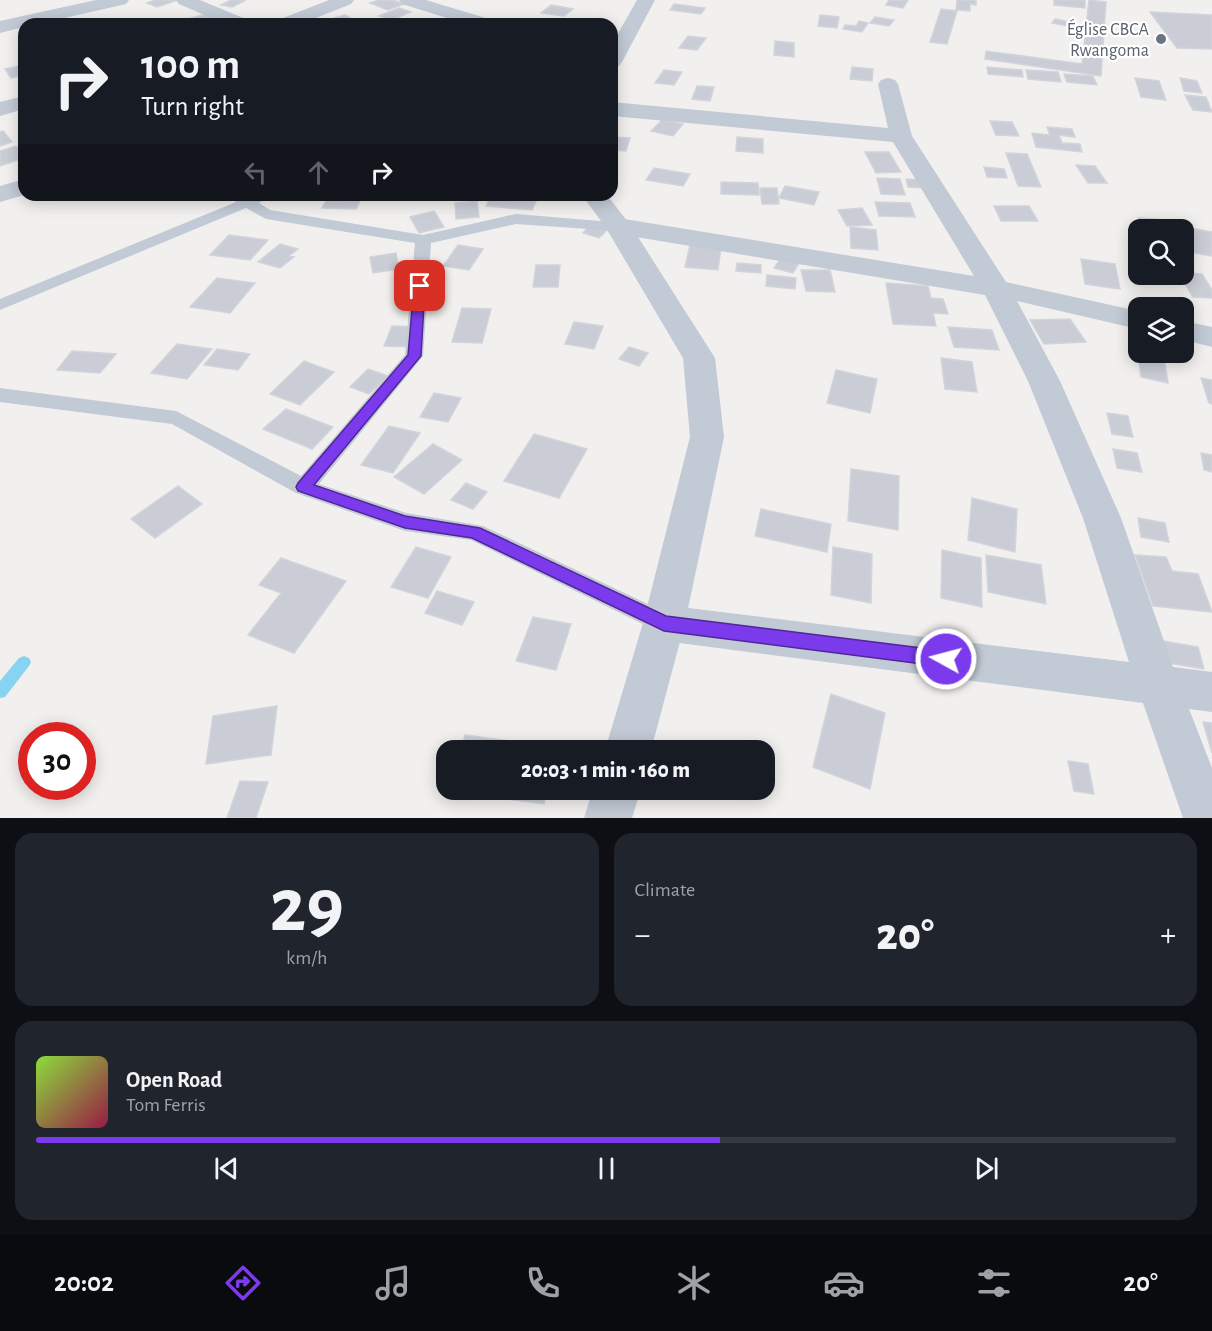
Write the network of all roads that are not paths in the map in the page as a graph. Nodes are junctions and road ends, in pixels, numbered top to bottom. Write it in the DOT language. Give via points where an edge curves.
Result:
graph roads {
  1 [pos="120,0"];
  2 [pos="185,0"];
  3 [pos="345,0"];
  4 [pos="408,0"];
  5 [pos="646,0"];
  6 [pos="40,18"];
  7 [pos="227,18"];
  8 [pos="300,18"];
  9 [pos="466,18"];
  10 [pos="18,23"];
  11 [pos="0,27"];
  12 [pos="618,51"];
  13 [pos="888,84"];
  14 [pos="18,104"];
  15 [pos="0,109"];
  16 [pos="618,110"];
  17 [pos="901,135"];
  18 [pos="18,188"];
  19 [pos="0,195"];
  20 [pos="234,201"];
  21 [pos="246,201"];
  22 [pos="599,201"];
  23 [pos="618,226"];
  24 [pos="423,240"];
  25 [pos="996,288"];
  26 [pos="0,305"];
  27 [pos="1128,318"];
  28 [pos="1194,333"];
  29 [pos="1212,337"];
  30 [pos="0,395"];
  31 [pos="304,487"];
  32 [pos="664,623"];
  33 [pos="1158,685"];
  34 [pos="1212,693"];
  35 [pos="631,740"];
  36 [pos="614,800"];
  37 [pos="608,818"];
  38 [pos="1207,818"];
  1 -- 6 [label="street"];
  2 -- 7 [label="street"];
  3 -- 8 [label="street"];
  4 -- 9 [label="street"];
  5 -- 12 [label="street"];
  10 -- 11 [label="street"];
  13 -- 17 [label="street"];
  14 -- 15 [label="street"];
  16 -- 17 [label="street"];
  17 -- 25 [label="street"];
  18 -- 19 [label="street"];
  20 -- 26 [label="lane"];
  21 -- 24 [label="lane" via="266,214"];
  22 -- 23 [label="street"];
  23 -- 24 [label="lane" via="516,219"];
  23 -- 25 [label="street"];
  23 -- 32 [label="street" via="699,357 707,437"];
  24 -- 31 [label="lane" via="414,356"];
  25 -- 27 [label="street"];
  25 -- 33 [label="street" via="1044,381 1102,518"];
  28 -- 29 [label="street"];
  30 -- 31 [label="lane" via="176,418"];
  31 -- 32 [label="lane" via="405,522 475,532"];
  32 -- 33 [label="street"];
  32 -- 35 [label="street"];
  33 -- 34 [label="street"];
  33 -- 38 [label="street"];
  36 -- 37 [label="street"];
}
